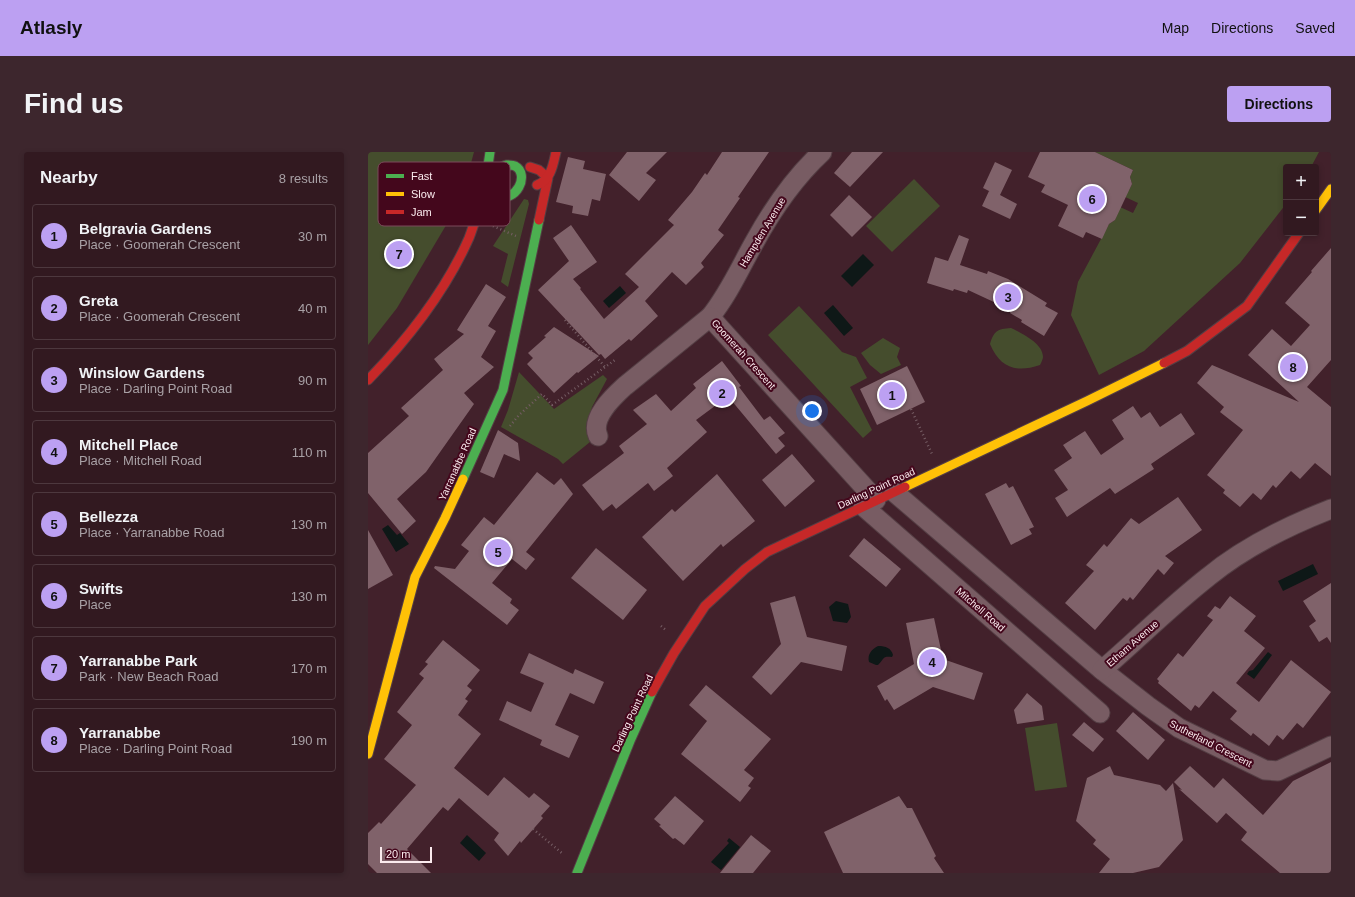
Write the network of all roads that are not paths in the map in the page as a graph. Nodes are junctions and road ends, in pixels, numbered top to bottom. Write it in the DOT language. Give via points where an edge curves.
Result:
graph roads {
  1 [pos="490,152"];
  2 [pos="556,152"];
  3 [pos="822,152"];
  4 [pos="506,154"];
  5 [pos="539,161"];
  6 [pos="489,162"];
  7 [pos="510,166"];
  8 [pos="515,167"];
  9 [pos="530,167"];
  10 [pos="548,178"];
  11 [pos="520,187"];
  12 [pos="1331,189"];
  13 [pos="512,196"];
  14 [pos="1319,206"];
  15 [pos="473,226"];
  16 [pos="481,228"];
  17 [pos="1297,236"];
  18 [pos="456,262"];
  19 [pos="710,317"];
  20 [pos="368,380"];
  21 [pos="598,436"];
  22 [pos="894,492"];
  23 [pos="869,503"];
  24 [pos="1331,509"];
  25 [pos="1102,670"];
  26 [pos="1100,713"];
  27 [pos="1331,746"];
  28 [pos="368,754"];
  29 [pos="577,873"];
  1 -- 6 [label="street"];
  2 -- 10 [label="street, Yarranabbe Road"];
  3 -- 19 [label="street, Hampden Avenue" via="795,181 773,211 724,298"];
  4 -- 8 [label="street"];
  5 -- 9 [label="street"];
  7 -- 8 [label="street"];
  8 -- 9 [label="street"];
  8 -- 11 [label="street" via="519,169 521,176"];
  9 -- 10 [label="street" via="539,170"];
  10 -- 11 [label="street" via="541,184"];
  10 -- 28 [label="street, Yarranabbe Road" via="503,390 445,518 415,577"];
  11 -- 13 [label="street"];
  12 -- 14 [label="street"];
  15 -- 18 [label="street"];
  16 -- 18 [label="street"];
  17 -- 22 [label="street, Darling Point Road" via="1247,306 1187,351"];
  18 -- 20 [label="street" via="426,314"];
  19 -- 21 [label="street, Goomerah Crescent" via="612,399 598,420"];
  19 -- 23 [label="street, Goomerah Crescent"];
  22 -- 23 [label="street, Darling Point Road"];
  22 -- 25 [label="street, Etham Avenue"];
  23 -- 26 [label="street, Mitchell Road"];
  23 -- 29 [label="street, Darling Point Road" via="767,552 705,606 651,693"];
  24 -- 25 [label="street, Etham Avenue" via="1303,520 1208,576"];
  25 -- 27 [label="street, Sutherland Crescent" via="1172,723 1264,770 1278,771"];
}
